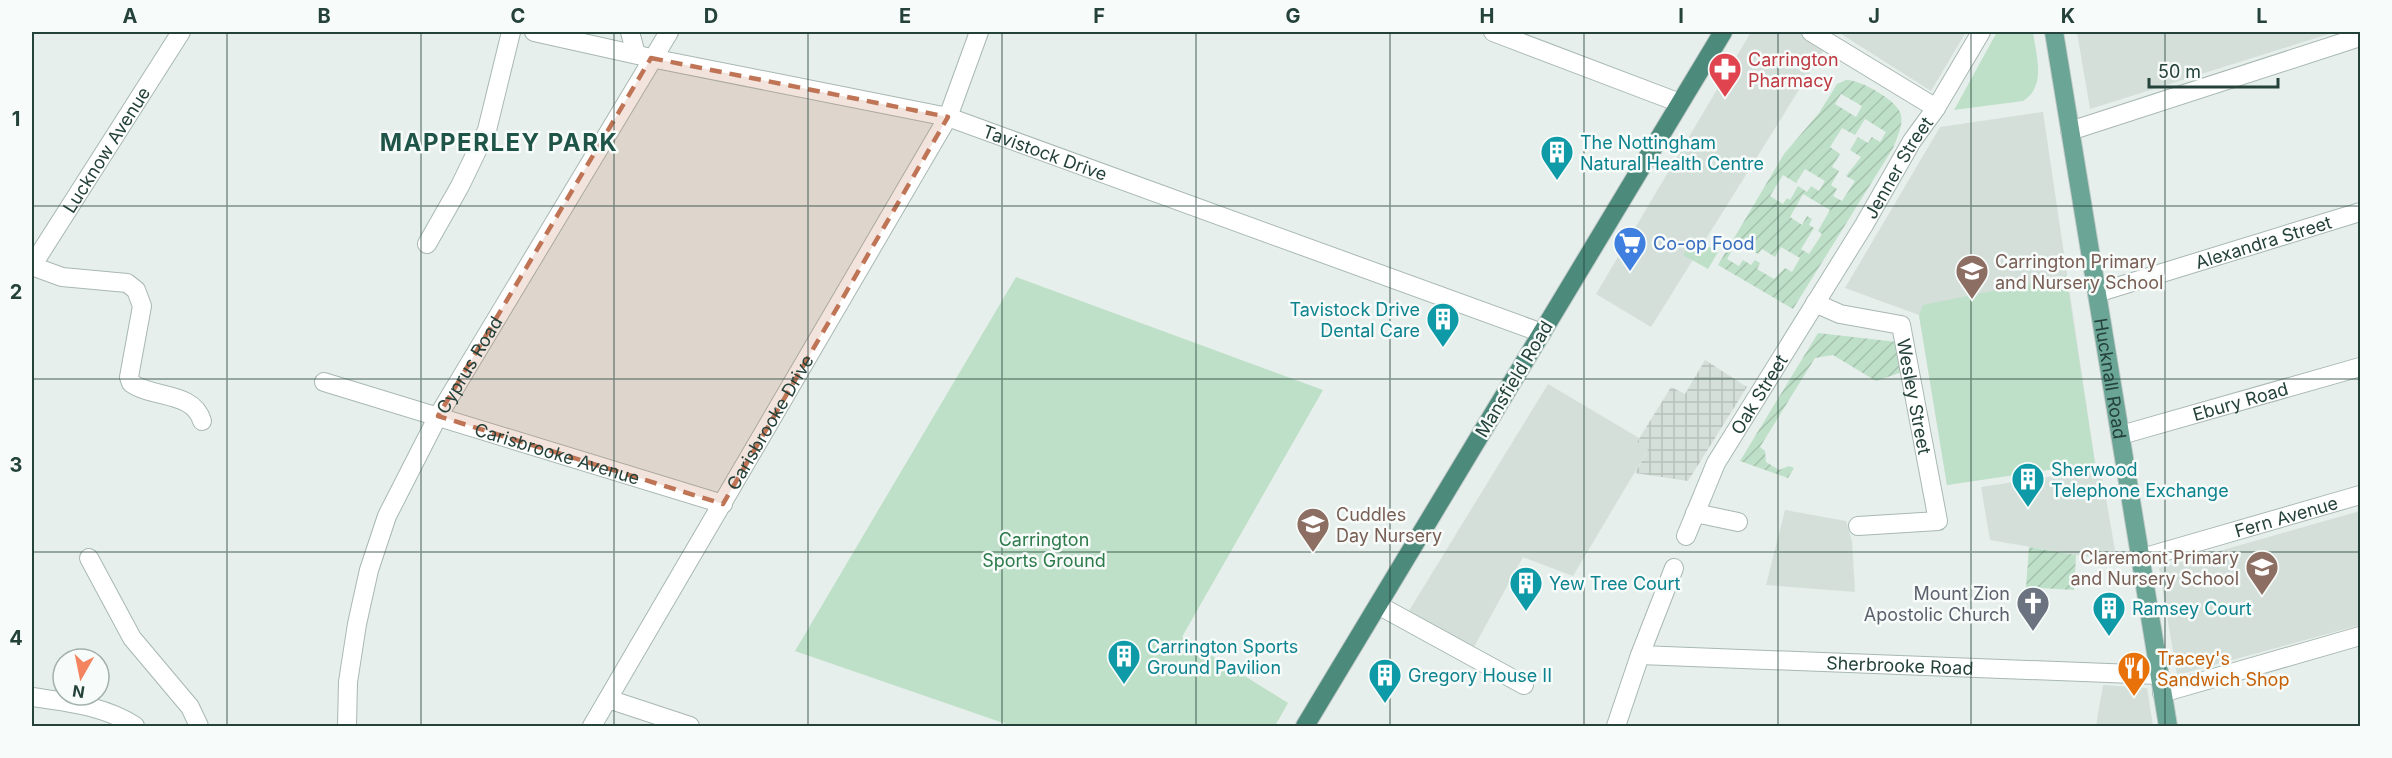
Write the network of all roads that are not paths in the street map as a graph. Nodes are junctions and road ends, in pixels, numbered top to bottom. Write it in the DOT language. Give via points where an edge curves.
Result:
graph roads {
  1 [pos="181,32"];
  2 [pos="511,32"];
  3 [pos="534,32"];
  4 [pos="630,32"];
  5 [pos="669,32"];
  6 [pos="979,32"];
  7 [pos="1493,32"];
  8 [pos="1724,32"];
  9 [pos="1811,32"];
  10 [pos="1980,32"];
  11 [pos="2054,32"];
  12 [pos="2361,37"];
  13 [pos="644,56"];
  14 [pos="1680,103"];
  15 [pos="1936,108"];
  16 [pos="948,117"];
  17 [pos="2070,131"];
  18 [pos="2361,212"];
  19 [pos="427,244"];
  20 [pos="32,266"];
  21 [pos="2097,292"];
  22 [pos="1815,303"];
  23 [pos="1542,333"];
  24 [pos="2361,367"];
  25 [pos="324,382"];
  26 [pos="438,416"];
  27 [pos="202,421"];
  28 [pos="2121,435"];
  29 [pos="2361,495"];
  30 [pos="723,504"];
  31 [pos="1695,513"];
  32 [pos="1738,522"];
  33 [pos="1858,526"];
  34 [pos="1686,536"];
  35 [pos="89,558"];
  36 [pos="2142,558"];
  37 [pos="1674,568"];
  38 [pos="1378,605"];
  39 [pos="2361,636"];
  40 [pos="1640,655"];
  41 [pos="2160,684"];
  42 [pos="1524,686"];
  43 [pos="32,697"];
  44 [pos="608,699"];
  45 [pos="135,726"];
  46 [pos="199,726"];
  47 [pos="347,726"];
  48 [pos="592,726"];
  49 [pos="690,726"];
  50 [pos="1305,726"];
  51 [pos="1617,726"];
  52 [pos="2168,726"];
  1 -- 20 [label="street, Lucknow Avenue"];
  2 -- 19 [label="street" via="487,130"];
  3 -- 13 [label="street, Tavistock Drive"];
  4 -- 13 [label="street"];
  5 -- 13 [label="street, Cyprus Road"];
  6 -- 16 [label="street, Carisbrooke Drive"];
  7 -- 14 [label="street"];
  8 -- 14 [label="highway, Mansfield Road"];
  9 -- 15 [label="street"];
  10 -- 15 [label="street, Jenner Street"];
  11 -- 17 [label="main road, Hucknall Road"];
  12 -- 17 [label="street"];
  13 -- 16 [label="street, Tavistock Drive"];
  13 -- 26 [label="street, Cyprus Road"];
  14 -- 23 [label="highway, Mansfield Road"];
  15 -- 22 [label="street, Jenner Street"];
  16 -- 23 [label="street, Tavistock Drive"];
  16 -- 30 [label="street, Carisbrooke Drive"];
  17 -- 21 [label="main road, Hucknall Road"];
  18 -- 21 [label="street, Alexandra Street"];
  20 -- 27 [label="street" via="62,277 127,283 136,290 141,306 131,383 151,393 192,403"];
  21 -- 28 [label="main road, Hucknall Road"];
  22 -- 31 [label="street, Oak Street" via="1755,396"];
  22 -- 33 [label="street, Wesley Street" via="1840,314 1901,325 1938,521"];
  23 -- 38 [label="highway, Mansfield Road"];
  24 -- 28 [label="street, Ebury Road"];
  25 -- 26 [label="street, Carisbrooke Avenue"];
  26 -- 30 [label="street, Carisbrooke Avenue"];
  26 -- 47 [label="street, Cyprus Road" via="387,516 369,570 348,682"];
  28 -- 36 [label="main road, Hucknall Road"];
  29 -- 36 [label="street, Fern Avenue"];
  30 -- 44 [label="street, Carisbrooke Drive"];
  31 -- 32 [label="street"];
  31 -- 34 [label="street, Oak Street"];
  35 -- 46 [label="street" via="132,638 190,707"];
  36 -- 41 [label="main road, Hucknall Road"];
  37 -- 40 [label="street"];
  38 -- 42 [label="street"];
  38 -- 50 [label="highway, Mansfield Road"];
  39 -- 41 [label="street, Sherbrooke Road"];
  40 -- 41 [label="street, Sherbrooke Road"];
  40 -- 51 [label="street"];
  41 -- 52 [label="main road, Hucknall Road"];
  43 -- 45 [label="street" via="70,703 122,718"];
  44 -- 48 [label="street, Carisbrooke Drive"];
  44 -- 49 [label="street"];
}
